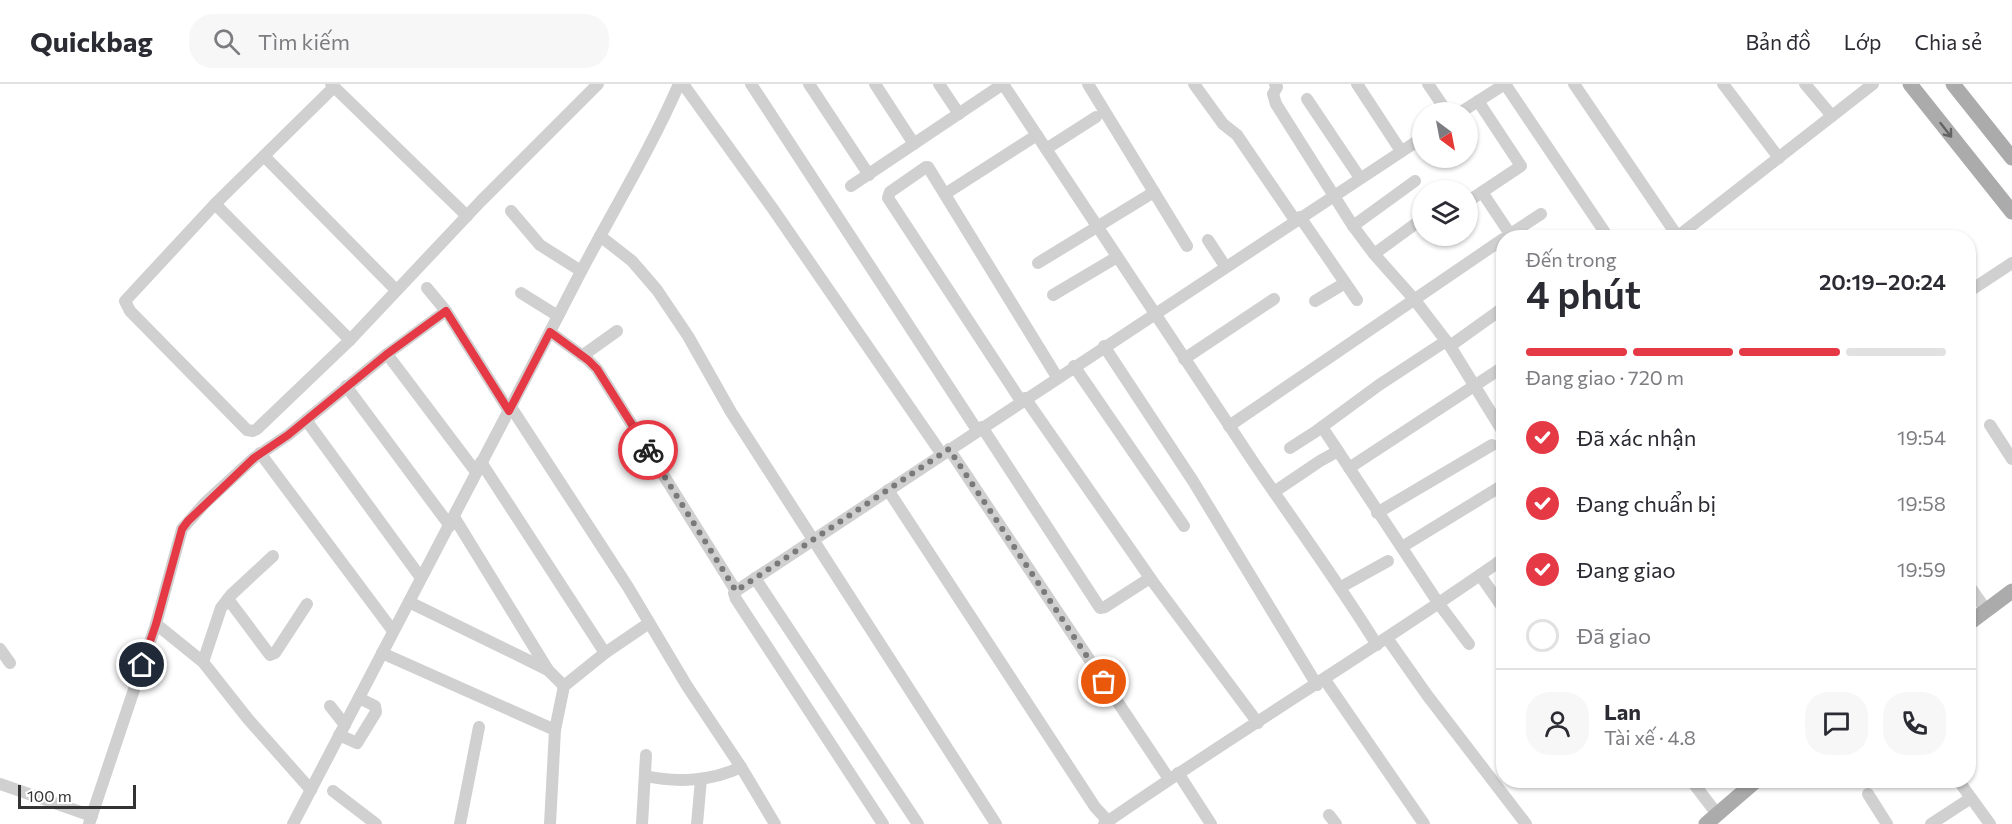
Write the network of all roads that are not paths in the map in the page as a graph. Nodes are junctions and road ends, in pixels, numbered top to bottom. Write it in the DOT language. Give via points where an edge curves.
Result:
graph roads {
  1 [pos="598,84"];
  2 [pos="681,84"];
  3 [pos="751,84"];
  4 [pos="809,84"];
  5 [pos="875,84"];
  6 [pos="939,84"];
  7 [pos="1003,84"];
  8 [pos="1088,84"];
  9 [pos="1194,84"];
  10 [pos="1357,84"];
  11 [pos="1428,84"];
  12 [pos="1505,84"];
  13 [pos="1574,84"];
  14 [pos="1723,84"];
  15 [pos="1805,84"];
  16 [pos="1873,84"];
  17 [pos="1910,84"];
  18 [pos="1953,84"];
  19 [pos="1278,85"];
  20 [pos="333,86"];
  21 [pos="1307,99"];
  22 [pos="1478,101"];
  23 [pos="1440,102"];
  24 [pos="959,114"];
  25 [pos="1832,116"];
  26 [pos="1096,117"];
  27 [pos="1037,135"];
  28 [pos="914,144"];
  29 [pos="1412,144"];
  30 [pos="1046,149"];
  31 [pos="1401,151"];
  32 [pos="264,156"];
  33 [pos="1779,158"];
  34 [pos="2012,158"];
  35 [pos="869,175"];
  36 [pos="1360,178"];
  37 [pos="1412,183"];
  38 [pos="851,186"];
  39 [pos="1154,192"];
  40 [pos="1482,192"];
  41 [pos="945,194"];
  42 [pos="1334,195"];
  43 [pos="1478,195"];
  44 [pos="215,204"];
  45 [pos="511,211"];
  46 [pos="2012,212"];
  47 [pos="1540,214"];
  48 [pos="467,216"];
  49 [pos="1298,219"];
  50 [pos="1353,226"];
  51 [pos="1412,226"];
  52 [pos="1098,227"];
  53 [pos="1502,230"];
  54 [pos="1516,230"];
  55 [pos="1603,230"];
  56 [pos="1673,230"];
  57 [pos="1687,230"];
  58 [pos="600,236"];
  59 [pos="1208,240"];
  60 [pos="1496,244"];
  61 [pos="1186,246"];
  62 [pos="1374,254"];
  63 [pos="1117,258"];
  64 [pos="1038,263"];
  65 [pos="2012,263"];
  66 [pos="1226,266"];
  67 [pos="581,271"];
  68 [pos="1346,283"];
  69 [pos="1976,287"];
  70 [pos="428,288"];
  71 [pos="396,290"];
  72 [pos="521,293"];
  73 [pos="1053,295"];
  74 [pos="1274,299"];
  75 [pos="1414,299"];
  76 [pos="1357,300"];
  77 [pos="1316,301"];
  78 [pos="446,311"];
  79 [pos="1154,313"];
  80 [pos="1496,313"];
  81 [pos="558,316"];
  82 [pos="617,331"];
  83 [pos="550,332"];
  84 [pos="350,340"];
  85 [pos="1448,344"];
  86 [pos="1104,346"];
  87 [pos="387,354"];
  88 [pos="582,356"];
  89 [pos="1185,359"];
  90 [pos="1074,366"];
  91 [pos="1496,372"];
  92 [pos="1057,377"];
  93 [pos="346,386"];
  94 [pos="1475,386"];
  95 [pos="1023,400"];
  96 [pos="510,409"];
  97 [pos="306,420"];
  98 [pos="1496,420"];
  99 [pos="1990,424"];
  100 [pos="1229,426"];
  101 [pos="1322,427"];
  102 [pos="979,428"];
  103 [pos="1492,446"];
  104 [pos="1290,448"];
  105 [pos="945,451"];
  106 [pos="1338,451"];
  107 [pos="260,453"];
  108 [pos="2012,459"];
  109 [pos="478,467"];
  110 [pos="1349,468"];
  111 [pos="1496,488"];
  112 [pos="888,490"];
  113 [pos="1274,492"];
  114 [pos="1377,513"];
  115 [pos="452,522"];
  116 [pos="1184,526"];
  117 [pos="814,539"];
  118 [pos="1402,547"];
  119 [pos="273,556"];
  120 [pos="1388,561"];
  121 [pos="1496,564"];
  122 [pos="1480,575"];
  123 [pos="421,578"];
  124 [pos="755,578"];
  125 [pos="1150,578"];
  126 [pos="1341,587"];
  127 [pos="736,591"];
  128 [pos="2012,591"];
  129 [pos="1976,596"];
  130 [pos="1496,598"];
  131 [pos="228,599"];
  132 [pos="409,602"];
  133 [pos="307,604"];
  134 [pos="1438,604"];
  135 [pos="1986,610"];
  136 [pos="1976,618"];
  137 [pos="649,623"];
  138 [pos="156,624"];
  139 [pos="393,631"];
  140 [pos="1382,642"];
  141 [pos="1469,644"];
  142 [pos="0,649"];
  143 [pos="382,653"];
  144 [pos="605,653"];
  145 [pos="203,662"];
  146 [pos="10,663"];
  147 [pos="548,670"];
  148 [pos="1321,682"];
  149 [pos="564,686"];
  150 [pos="359,698"];
  151 [pos="330,706"];
  152 [pos="1258,723"];
  153 [pos="345,725"];
  154 [pos="369,725"];
  155 [pos="478,727"];
  156 [pos="555,730"];
  157 [pos="646,755"];
  158 [pos="741,767"];
  159 [pos="1173,776"];
  160 [pos="646,777"];
  161 [pos="701,779"];
  162 [pos="0,784"];
  163 [pos="1496,785"];
  164 [pos="1498,788"];
  165 [pos="1695,788"];
  166 [pos="1748,788"];
  167 [pos="1964,788"];
  168 [pos="311,790"];
  169 [pos="333,791"];
  170 [pos="1868,794"];
  171 [pos="1971,798"];
  172 [pos="1712,819"];
  173 [pos="91,820"];
  174 [pos="1110,822"];
  175 [pos="292,824"];
  176 [pos="376,824"];
  177 [pos="460,824"];
  178 [pos="550,824"];
  179 [pos="642,824"];
  180 [pos="697,824"];
  181 [pos="775,824"];
  182 [pos="883,824"];
  183 [pos="918,824"];
  184 [pos="996,824"];
  185 [pos="1211,824"];
  186 [pos="1424,824"];
  187 [pos="1526,824"];
  188 [pos="1887,824"];
  189 [pos="1931,824"];
  190 [pos="1990,824"];
  1 -- 48 [label="street"];
  2 -- 58 [label="street"];
  2 -- 105 [label="street"];
  3 -- 102 [label="street"];
  4 -- 35 [label="street"];
  5 -- 28 [label="street"];
  6 -- 24 [label="street"];
  7 -- 24 [label="street"];
  7 -- 27 [label="street"];
  8 -- 39 [label="street"];
  9 -- 49 [label="street" via="1223,124 1238,135"];
  10 -- 31 [label="street"];
  11 -- 23 [label="street"];
  12 -- 22 [label="street"];
  12 -- 55 [label="street"];
  13 -- 56 [label="street"];
  14 -- 33 [label="street"];
  15 -- 25 [label="street"];
  16 -- 25 [label="street"];
  17 -- 46 [label="main road, one-way"];
  18 -- 34 [label="main road"];
  19 -- 42 [label="street" via="1273,94 1276,104"];
  20 -- 32 [label="street"];
  20 -- 48 [label="street"];
  21 -- 36 [label="street"];
  22 -- 40 [label="street" via="1521,166"];
  24 -- 28 [label="street"];
  25 -- 33 [label="street"];
  26 -- 30 [label="street"];
  27 -- 30 [label="street"];
  27 -- 41 [label="street"];
  28 -- 35 [label="street"];
  29 -- 31 [label="street"];
  30 -- 52 [label="street"];
  31 -- 36 [label="street"];
  32 -- 44 [label="street"];
  32 -- 71 [label="street"];
  33 -- 57 [label="street"];
  35 -- 38 [label="street"];
  36 -- 42 [label="street"];
  37 -- 50 [label="street"];
  39 -- 52 [label="street"];
  39 -- 61 [label="street"];
  40 -- 43 [label="street"];
  40 -- 53 [label="street"];
  41 -- 92 [label="street"];
  41 -- 95 [label="street" via="926,167 887,196"];
  42 -- 49 [label="street"];
  42 -- 50 [label="street"];
  44 -- 84 [label="street"];
  44 -- 84 [label="street" via="125,301 130,311 247,430 257,429"];
  45 -- 67 [label="street" via="540,245"];
  47 -- 54 [label="street"];
  48 -- 71 [label="street"];
  49 -- 66 [label="street"];
  49 -- 68 [label="street"];
  50 -- 62 [label="street"];
  51 -- 62 [label="street"];
  52 -- 63 [label="street"];
  52 -- 64 [label="street"];
  58 -- 67 [label="street"];
  58 -- 117 [label="street" via="632,261 657,290 730,412"];
  59 -- 66 [label="street"];
  60 -- 75 [label="street"];
  62 -- 75 [label="street"];
  63 -- 73 [label="street"];
  63 -- 79 [label="street"];
  65 -- 69 [label="street"];
  66 -- 79 [label="street"];
  67 -- 81 [label="street"];
  68 -- 76 [label="street"];
  68 -- 77 [label="street"];
  70 -- 78 [label="street"];
  71 -- 84 [label="street"];
  72 -- 81 [label="street"];
  74 -- 89 [label="street"];
  75 -- 85 [label="street"];
  75 -- 100 [label="street"];
  78 -- 87 [label="street"];
  78 -- 96 [label="street"];
  79 -- 86 [label="street"];
  79 -- 89 [label="street"];
  80 -- 85 [label="street"];
  81 -- 83 [label="street"];
  82 -- 88 [label="street"];
  83 -- 88 [label="street"];
  83 -- 96 [label="street"];
  85 -- 94 [label="street"];
  85 -- 101 [label="street" via="1378,385"];
  86 -- 90 [label="street"];
  86 -- 148 [label="street"];
  87 -- 93 [label="street"];
  87 -- 109 [label="street"];
  88 -- 127 [label="street" via="603,378"];
  89 -- 100 [label="street"];
  90 -- 92 [label="street"];
  90 -- 116 [label="street"];
  91 -- 94 [label="street"];
  92 -- 95 [label="street"];
  93 -- 97 [label="street"];
  93 -- 115 [label="street"];
  94 -- 98 [label="street"];
  94 -- 110 [label="street"];
  95 -- 102 [label="street"];
  95 -- 125 [label="street"];
  96 -- 109 [label="street"];
  96 -- 137 [label="street"];
  97 -- 107 [label="street"];
  97 -- 123 [label="street"];
  99 -- 108 [label="street"];
  100 -- 113 [label="street"];
  101 -- 104 [label="street"];
  101 -- 106 [label="street"];
  102 -- 105 [label="street"];
  102 -- 125 [label="street" via="1100,608"];
  103 -- 114 [label="street"];
  105 -- 112 [label="street"];
  105 -- 159 [label="street"];
  106 -- 110 [label="street"];
  106 -- 113 [label="street"];
  107 -- 138 [label="street" via="182,529"];
  107 -- 139 [label="street"];
  109 -- 115 [label="street"];
  109 -- 144 [label="street"];
  110 -- 114 [label="street"];
  111 -- 118 [label="street"];
  112 -- 117 [label="street"];
  112 -- 174 [label="street" via="1095,807"];
  113 -- 126 [label="street"];
  114 -- 118 [label="street"];
  115 -- 123 [label="street"];
  115 -- 147 [label="street"];
  117 -- 124 [label="street"];
  117 -- 184 [label="street"];
  118 -- 134 [label="street"];
  119 -- 131 [label="street"];
  120 -- 126 [label="street"];
  121 -- 122 [label="street"];
  122 -- 130 [label="street"];
  122 -- 134 [label="street"];
  123 -- 132 [label="street"];
  124 -- 127 [label="street"];
  124 -- 183 [label="street"];
  125 -- 152 [label="street"];
  126 -- 140 [label="street"];
  127 -- 182 [label="street" via="735,599"];
  128 -- 135 [label="main road"];
  129 -- 135 [label="street"];
  131 -- 133 [label="street" via="270,655"];
  131 -- 145 [label="street" via="221,608"];
  132 -- 139 [label="street"];
  132 -- 147 [label="street"];
  134 -- 140 [label="street"];
  134 -- 141 [label="street"];
  135 -- 136 [label="main road"];
  137 -- 144 [label="street"];
  137 -- 158 [label="street"];
  138 -- 145 [label="street"];
  138 -- 173 [label="street"];
  139 -- 143 [label="street"];
  140 -- 148 [label="street"];
  140 -- 163 [label="street"];
  142 -- 146 [label="street"];
  143 -- 150 [label="street"];
  143 -- 156 [label="street"];
  144 -- 149 [label="street"];
  145 -- 168 [label="street"];
  147 -- 149 [label="street"];
  148 -- 152 [label="street"];
  148 -- 186 [label="street"];
  149 -- 156 [label="street"];
  150 -- 153 [label="street"];
  150 -- 154 [label="street" via="376,709"];
  151 -- 153 [label="street"];
  152 -- 159 [label="street"];
  153 -- 154 [label="street"];
  153 -- 154 [label="street" via="357,743"];
  153 -- 168 [label="street"];
  155 -- 177 [label="street"];
  156 -- 178 [label="street"];
  157 -- 160 [label="street"];
  158 -- 161 [label="street"];
  158 -- 181 [label="street"];
  159 -- 174 [label="street"];
  159 -- 185 [label="street"];
  160 -- 161 [label="street"];
  160 -- 179 [label="street"];
  161 -- 180 [label="street"];
  162 -- 173 [label="street"];
  164 -- 187 [label="street"];
  165 -- 172 [label="street"];
  166 -- 172 [label="main road"];
  167 -- 171 [label="street"];
  168 -- 175 [label="street"];
  169 -- 176 [label="street"];
  170 -- 188 [label="street"];
  171 -- 189 [label="street"];
  171 -- 190 [label="street"];
}
